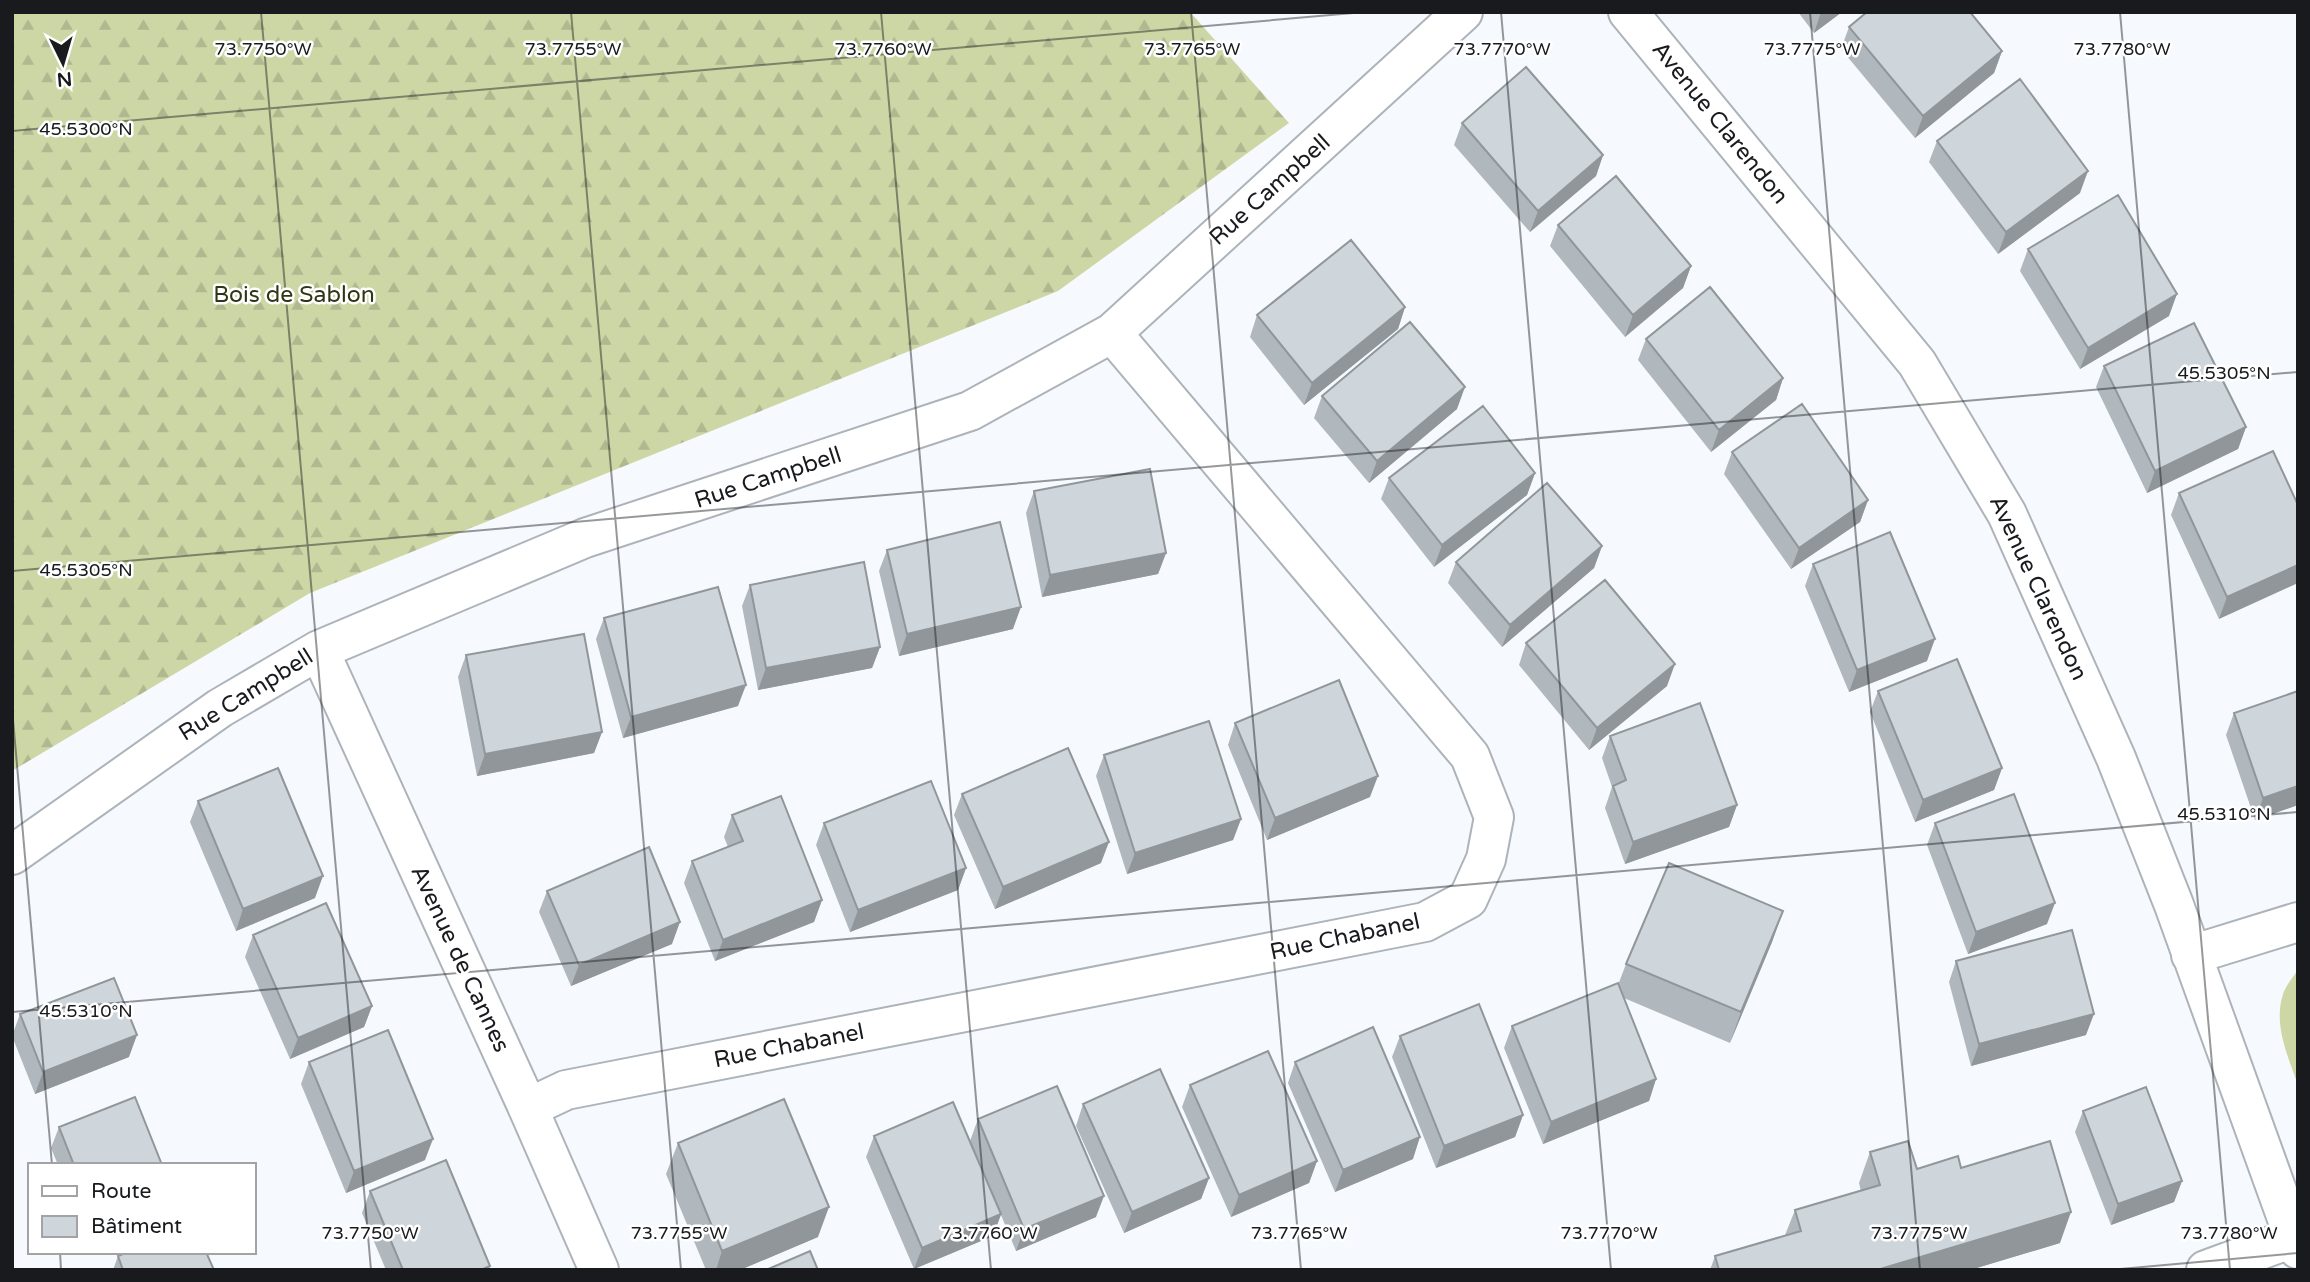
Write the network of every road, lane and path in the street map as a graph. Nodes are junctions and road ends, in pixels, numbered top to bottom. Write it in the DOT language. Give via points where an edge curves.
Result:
graph roads {
  1 [pos="1463,12"];
  2 [pos="1628,12"];
  3 [pos="1112,333"];
  4 [pos="319,650"];
  5 [pos="12,855"];
  6 [pos="2298,922"];
  7 [pos="2191,955"];
  8 [pos="528,1108"];
  9 [pos="2296,1241"];
  10 [pos="599,1270"];
  11 [pos="2206,1270"];
  1 -- 3 [label="street, Rue Campbell"];
  2 -- 7 [label="street, Avenue Clarendon" via="1917,363 2007,514 2116,758"];
  3 -- 4 [label="street, Rue Campbell" via="970,411 585,538"];
  3 -- 8 [label="street, Rue Chabanel" via="1470,756 1494,817 1486,859 1468,899 1425,922 566,1090"];
  4 -- 5 [label="street, Rue Campbell" via="220,708"];
  4 -- 8 [label="street, Avenue de Cannes"];
  6 -- 7 [label="street"];
  7 -- 9 [label="street, Avenue Clarendon"];
  8 -- 10 [label="street, Avenue de Cannes"];
  9 -- 11 [label="street"];
}
